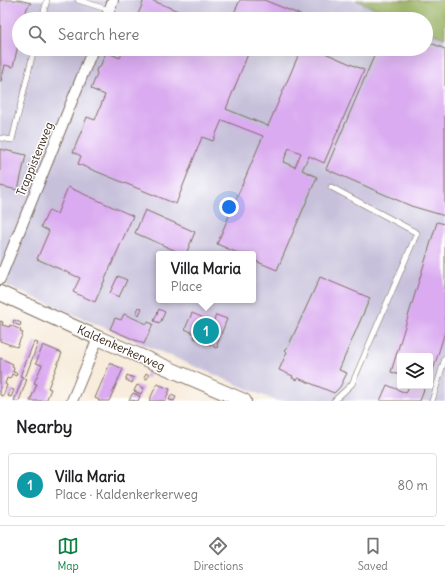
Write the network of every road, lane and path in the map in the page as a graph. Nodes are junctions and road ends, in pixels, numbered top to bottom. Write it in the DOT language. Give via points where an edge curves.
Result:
graph roads {
  1 [pos="46,0"];
  2 [pos="78,0"];
  3 [pos="110,10"];
  4 [pos="43,12"];
  5 [pos="32,56"];
  6 [pos="91,56"];
  7 [pos="0,138"];
  8 [pos="331,187"];
  9 [pos="0,279"];
  10 [pos="0,293"];
  11 [pos="98,338"];
  12 [pos="445,358"];
  13 [pos="72,401"];
  14 [pos="244,401"];
  15 [pos="334,401"];
  16 [pos="432,401"];
  1 -- 4 [label="lane"];
  2 -- 3 [label="lane"];
  5 -- 7 [label="lane" via="12,140"];
  6 -- 9 [label="street, Trappistenweg"];
  8 -- 15 [label="lane" via="417,233 352,384"];
  10 -- 11 [label="main road, Kaldenkerkerweg"];
  11 -- 13 [label="street"];
  11 -- 14 [label="main road, Kaldenkerkerweg"];
  12 -- 16 [label="lane"];
}
